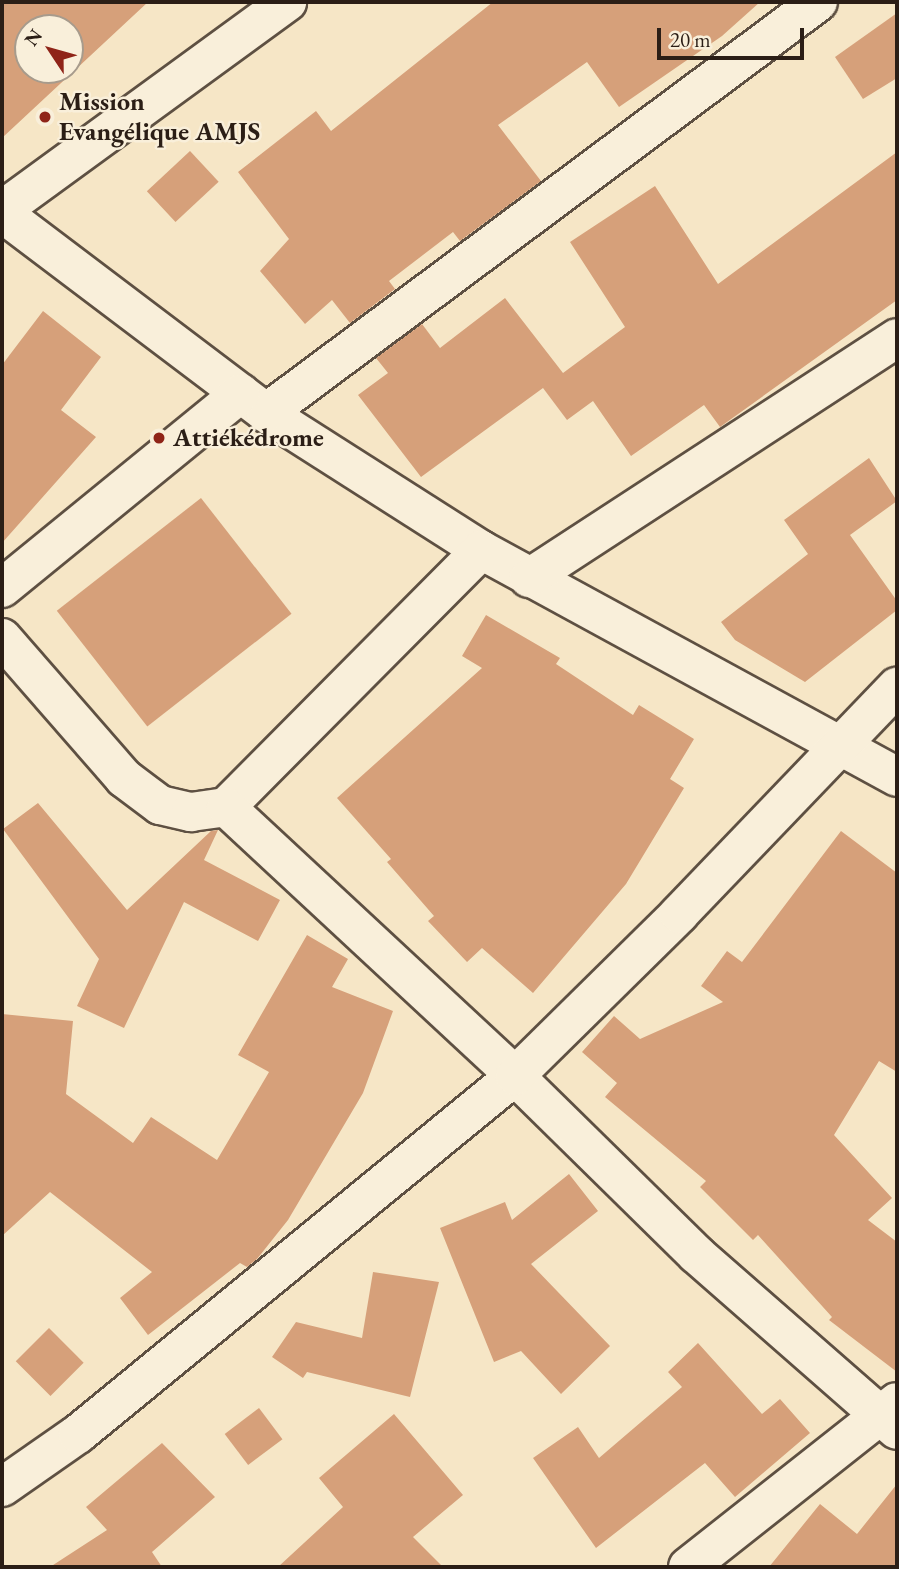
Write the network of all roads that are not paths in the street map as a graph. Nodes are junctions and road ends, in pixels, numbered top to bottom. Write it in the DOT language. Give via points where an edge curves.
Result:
graph roads {
  1 [pos="288,2"];
  2 [pos="818,2"];
  3 [pos="2,212"];
  4 [pos="897,338"];
  5 [pos="254,403"];
  6 [pos="481,550"];
  7 [pos="529,578"];
  8 [pos="2,588"];
  9 [pos="2,638"];
  10 [pos="897,687"];
  11 [pos="840,747"];
  12 [pos="897,777"];
  13 [pos="226,807"];
  14 [pos="515,1076"];
  15 [pos="891,1416"];
  16 [pos="2,1487"];
  17 [pos="688,1567"];
  1 -- 3 [label="street"];
  2 -- 5 [label="street"];
  3 -- 5 [label="street"];
  4 -- 7 [label="street"];
  5 -- 6 [label="street"];
  5 -- 8 [label="street"];
  6 -- 7 [label="street"];
  6 -- 13 [label="street"];
  7 -- 11 [label="street"];
  9 -- 13 [label="street" via="124,778 151,799 191,812"];
  10 -- 11 [label="street"];
  11 -- 12 [label="street"];
  11 -- 14 [label="street"];
  13 -- 14 [label="street"];
  14 -- 15 [label="street" via="695,1254"];
  14 -- 16 [label="street" via="78,1434"];
  15 -- 17 [label="street"];
}
